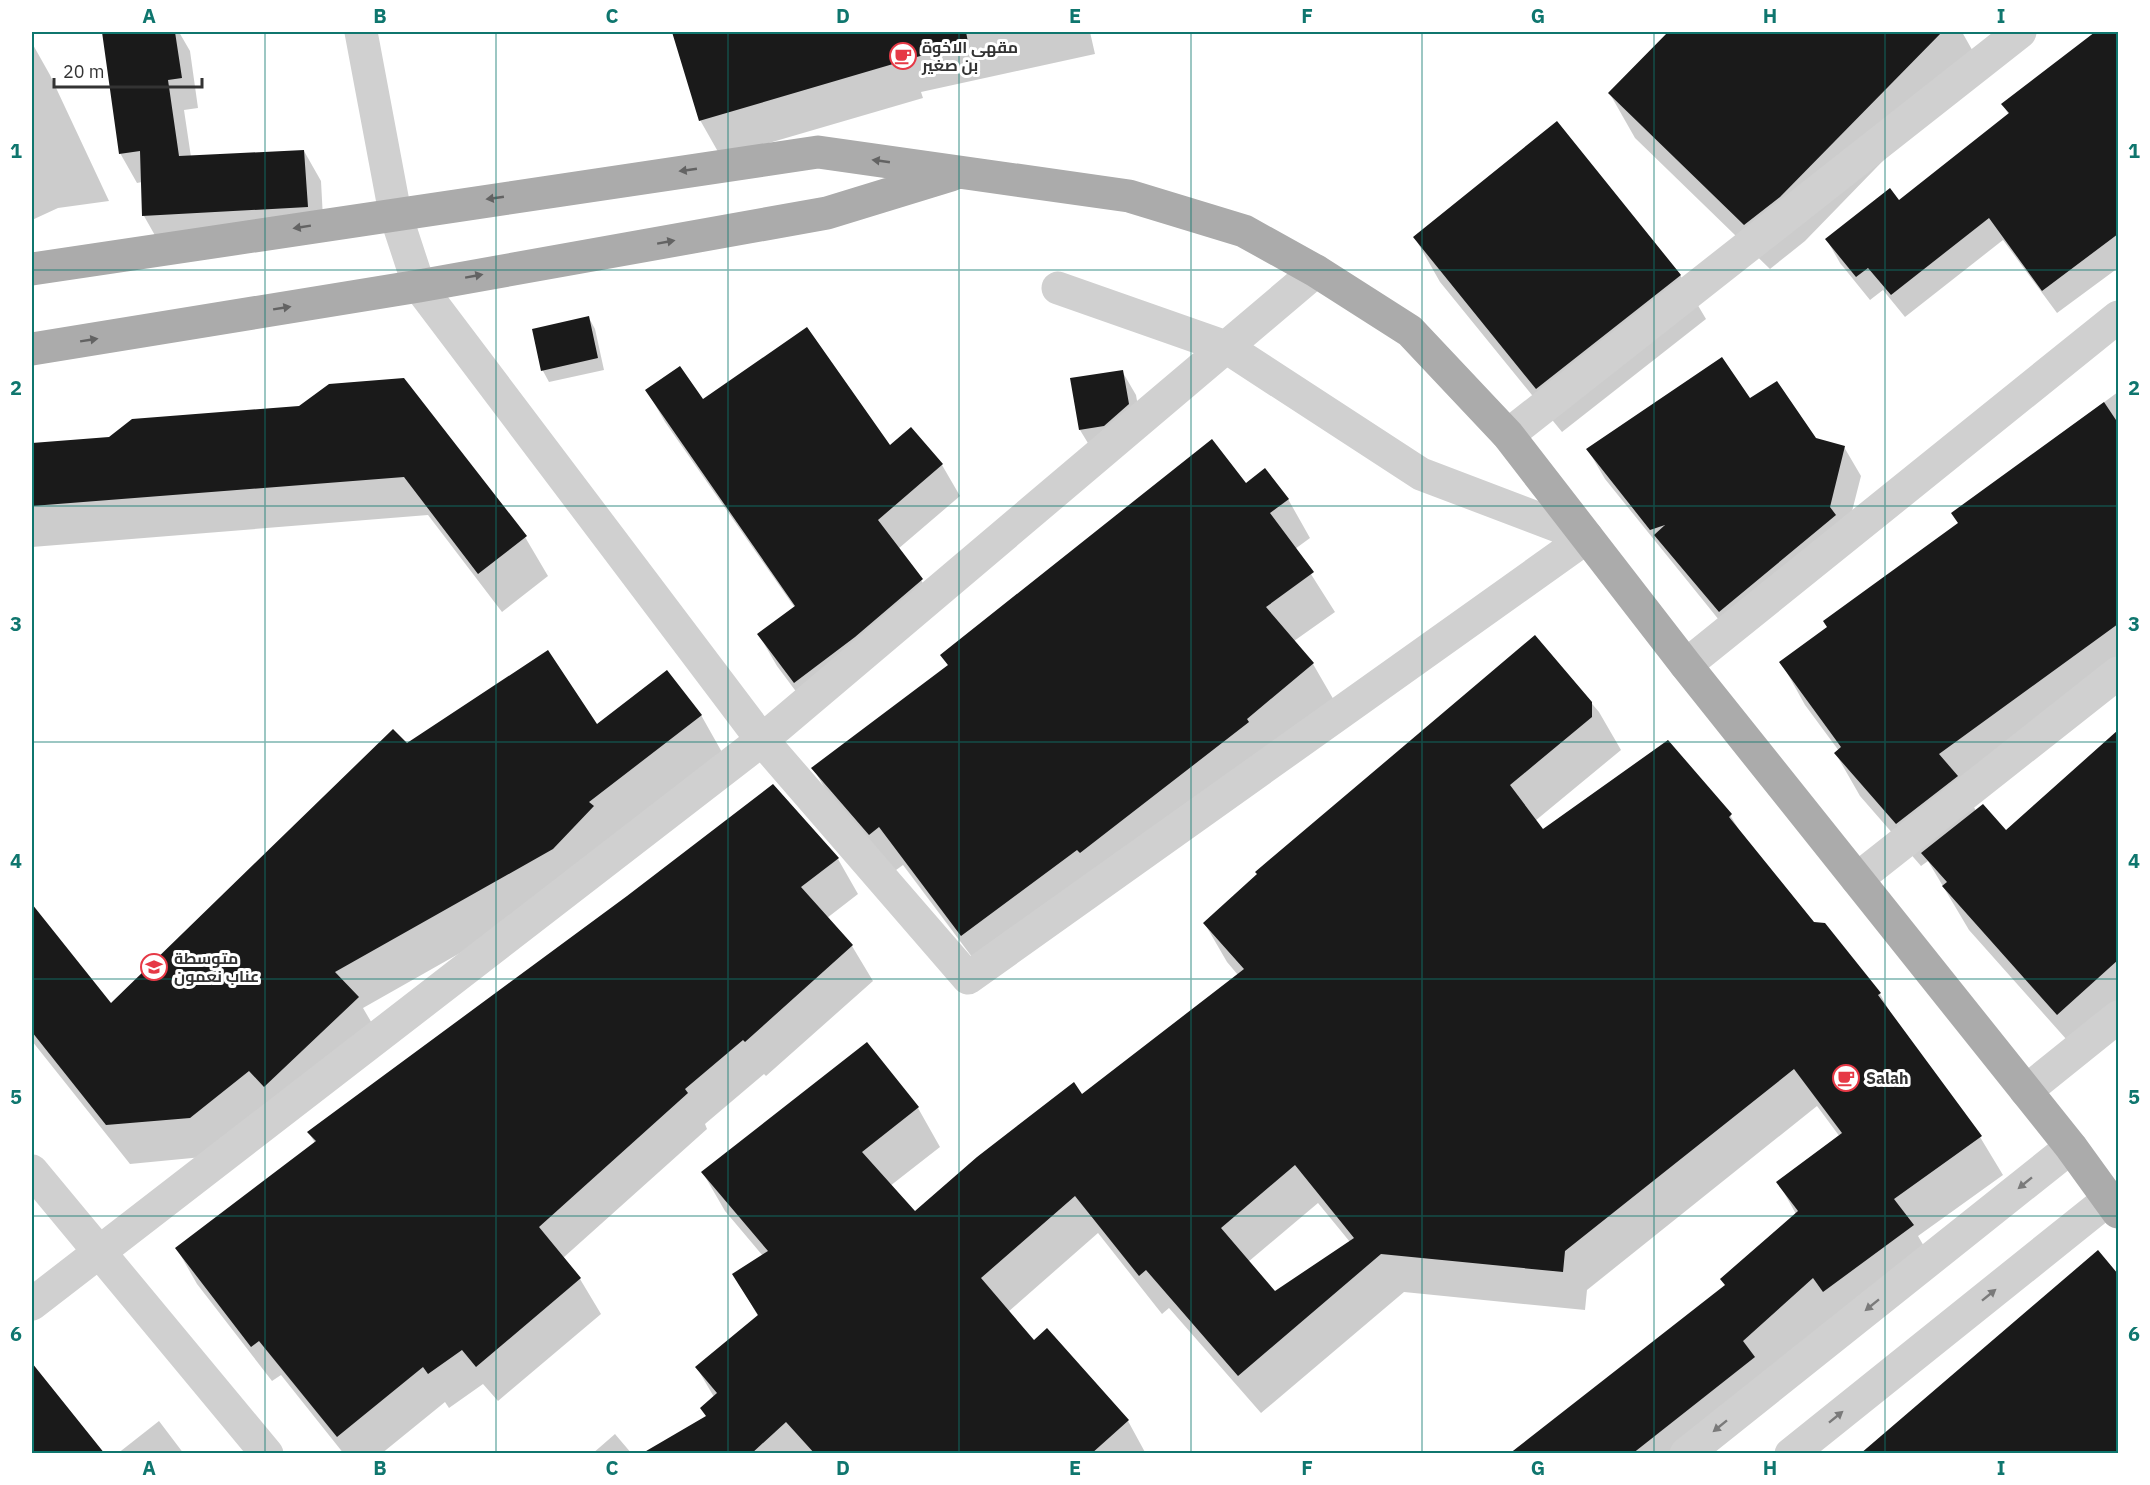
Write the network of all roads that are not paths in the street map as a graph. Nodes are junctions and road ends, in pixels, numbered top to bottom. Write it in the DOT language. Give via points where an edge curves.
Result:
graph roads {
  1 [pos="361,32"];
  2 [pos="2020,32"];
  3 [pos="960,172"];
  4 [pos="395,213"];
  5 [pos="32,269"];
  6 [pos="1316,271"];
  7 [pos="419,286"];
  8 [pos="1058,288"];
  9 [pos="2118,317"];
  10 [pos="1226,347"];
  11 [pos="32,349"];
  12 [pos="1508,435"];
  13 [pos="1587,537"];
  14 [pos="1686,665"];
  15 [pos="2118,673"];
  16 [pos="762,740"];
  17 [pos="1857,879"];
  18 [pos="2118,1017"];
  19 [pos="2026,1091"];
  20 [pos="2071,1147"];
  21 [pos="32,1171"];
  22 [pos="2114,1205"];
  23 [pos="98,1254"];
  24 [pos="32,1304"];
  25 [pos="267,1454"];
  26 [pos="1686,1454"];
  27 [pos="1791,1454"];
  1 -- 4 [label="street"];
  2 -- 12 [label="street"];
  3 -- 4 [label="main road, one-way" via="818,152"];
  3 -- 6 [label="main road" via="1129,196 1244,231"];
  7 -- 3 [label="main road, one-way" via="827,213"];
  4 -- 5 [label="main road, one-way"];
  4 -- 7 [label="street"];
  6 -- 10 [label="street"];
  6 -- 12 [label="main road" via="1410,331"];
  11 -- 7 [label="main road, one-way"];
  7 -- 16 [label="street"];
  8 -- 10 [label="street"];
  9 -- 14 [label="street"];
  10 -- 13 [label="street" via="1421,474"];
  10 -- 16 [label="street"];
  12 -- 13 [label="main road"];
  13 -- 14 [label="main road"];
  13 -- 16 [label="street" via="968,978"];
  14 -- 17 [label="main road"];
  15 -- 17 [label="street"];
  16 -- 23 [label="street"];
  17 -- 19 [label="main road"];
  18 -- 19 [label="street"];
  19 -- 20 [label="main road"];
  20 -- 22 [label="main road"];
  20 -- 26 [label="street, one-way"];
  21 -- 23 [label="street"];
  27 -- 22 [label="street, one-way"];
  23 -- 24 [label="street"];
  23 -- 25 [label="street"];
}
